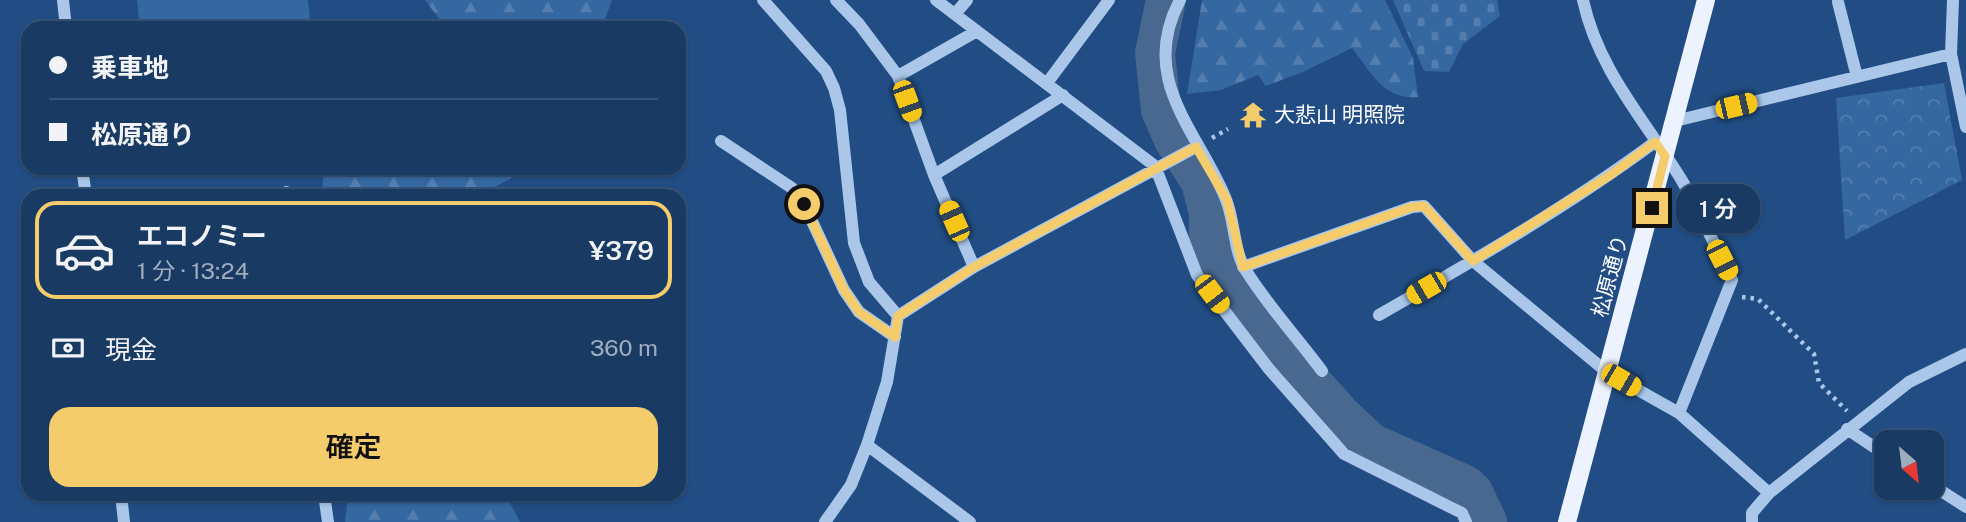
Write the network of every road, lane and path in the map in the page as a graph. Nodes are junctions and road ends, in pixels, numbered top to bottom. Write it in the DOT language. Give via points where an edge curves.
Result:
graph roads {
  1 [pos="63,0"];
  2 [pos="763,0"];
  3 [pos="836,0"];
  4 [pos="936,0"];
  5 [pos="967,0"];
  6 [pos="1109,0"];
  7 [pos="1180,0"];
  8 [pos="1583,0"];
  9 [pos="1706,0"];
  10 [pos="1953,0"];
  11 [pos="1838,2"];
  12 [pos="956,15"];
  13 [pos="65,21"];
  14 [pos="977,31"];
  15 [pos="1951,54"];
  16 [pos="898,76"];
  17 [pos="1857,77"];
  18 [pos="1047,83"];
  19 [pos="1063,94"];
  20 [pos="1675,121"];
  21 [pos="1966,127"];
  22 [pos="721,141"];
  23 [pos="1193,149"];
  24 [pos="1660,149"];
  25 [pos="1155,166"];
  26 [pos="934,175"];
  27 [pos="1473,261"];
  28 [pos="974,267"];
  29 [pos="1243,267"];
  30 [pos="1726,295"];
  31 [pos="898,316"];
  32 [pos="1379,316"];
  33 [pos="895,337"];
  34 [pos="1966,354"];
  35 [pos="1322,371"];
  36 [pos="1608,373"];
  37 [pos="1679,413"];
  38 [pos="1852,426"];
  39 [pos="867,445"];
  40 [pos="1874,445"];
  41 [pos="1769,493"];
  42 [pos="1944,493"];
  43 [pos="122,501"];
  44 [pos="325,501"];
  45 [pos="1966,507"];
  46 [pos="124,522"];
  47 [pos="328,522"];
  48 [pos="825,522"];
  49 [pos="970,522"];
  50 [pos="1466,522"];
  51 [pos="1567,522"];
  52 [pos="1752,522"];
  1 -- 13 [label="street"];
  2 -- 31 [label="street" via="826,71 834,88 853,243 869,282"];
  3 -- 16 [label="street"];
  4 -- 12 [label="street"];
  5 -- 12 [label="street"];
  6 -- 18 [label="street"];
  7 -- 23 [label="street" via="1171,17 1168,83"];
  8 -- 24 [label="street" via="1588,22 1627,102"];
  9 -- 20 [label="main road, 松原通り"];
  10 -- 15 [label="street"];
  11 -- 17 [label="street"];
  12 -- 14 [label="street"];
  14 -- 16 [label="street"];
  14 -- 18 [label="street"];
  15 -- 17 [label="street"];
  15 -- 21 [label="street"];
  16 -- 26 [label="street"];
  17 -- 20 [label="street"];
  18 -- 19 [label="street"];
  19 -- 25 [label="street"];
  19 -- 26 [label="street"];
  20 -- 24 [label="main road, 松原通り"];
  22 -- 33 [label="street" via="792,188 859,312"];
  23 -- 25 [label="street"];
  23 -- 29 [label="street" via="1227,200"];
  24 -- 27 [label="street"];
  24 -- 30 [label="street" via="1681,179 1732,280"];
  24 -- 36 [label="main road, 松原通り"];
  25 -- 28 [label="street"];
  25 -- 50 [label="street" via="1197,275 1269,369 1344,454 1462,513"];
  26 -- 28 [label="street"];
  27 -- 29 [label="street" via="1424,206"];
  27 -- 32 [label="street"];
  27 -- 36 [label="street"];
  28 -- 31 [label="street"];
  29 -- 35 [label="street"];
  30 -- 37 [label="street"];
  30 -- 38 [label="path" via="1758,299 1814,354 1819,383"];
  31 -- 33 [label="street"];
  33 -- 39 [label="street" via="887,382"];
  34 -- 38 [label="street" via="1909,382"];
  36 -- 37 [label="street"];
  36 -- 51 [label="main road, 松原通り"];
  37 -- 41 [label="street"];
  38 -- 40 [label="street"];
  38 -- 41 [label="street"];
  39 -- 48 [label="street" via="851,485"];
  39 -- 49 [label="street"];
  41 -- 52 [label="street" via="1752,513"];
  42 -- 45 [label="street"];
  43 -- 46 [label="street"];
  44 -- 47 [label="street"];
}
